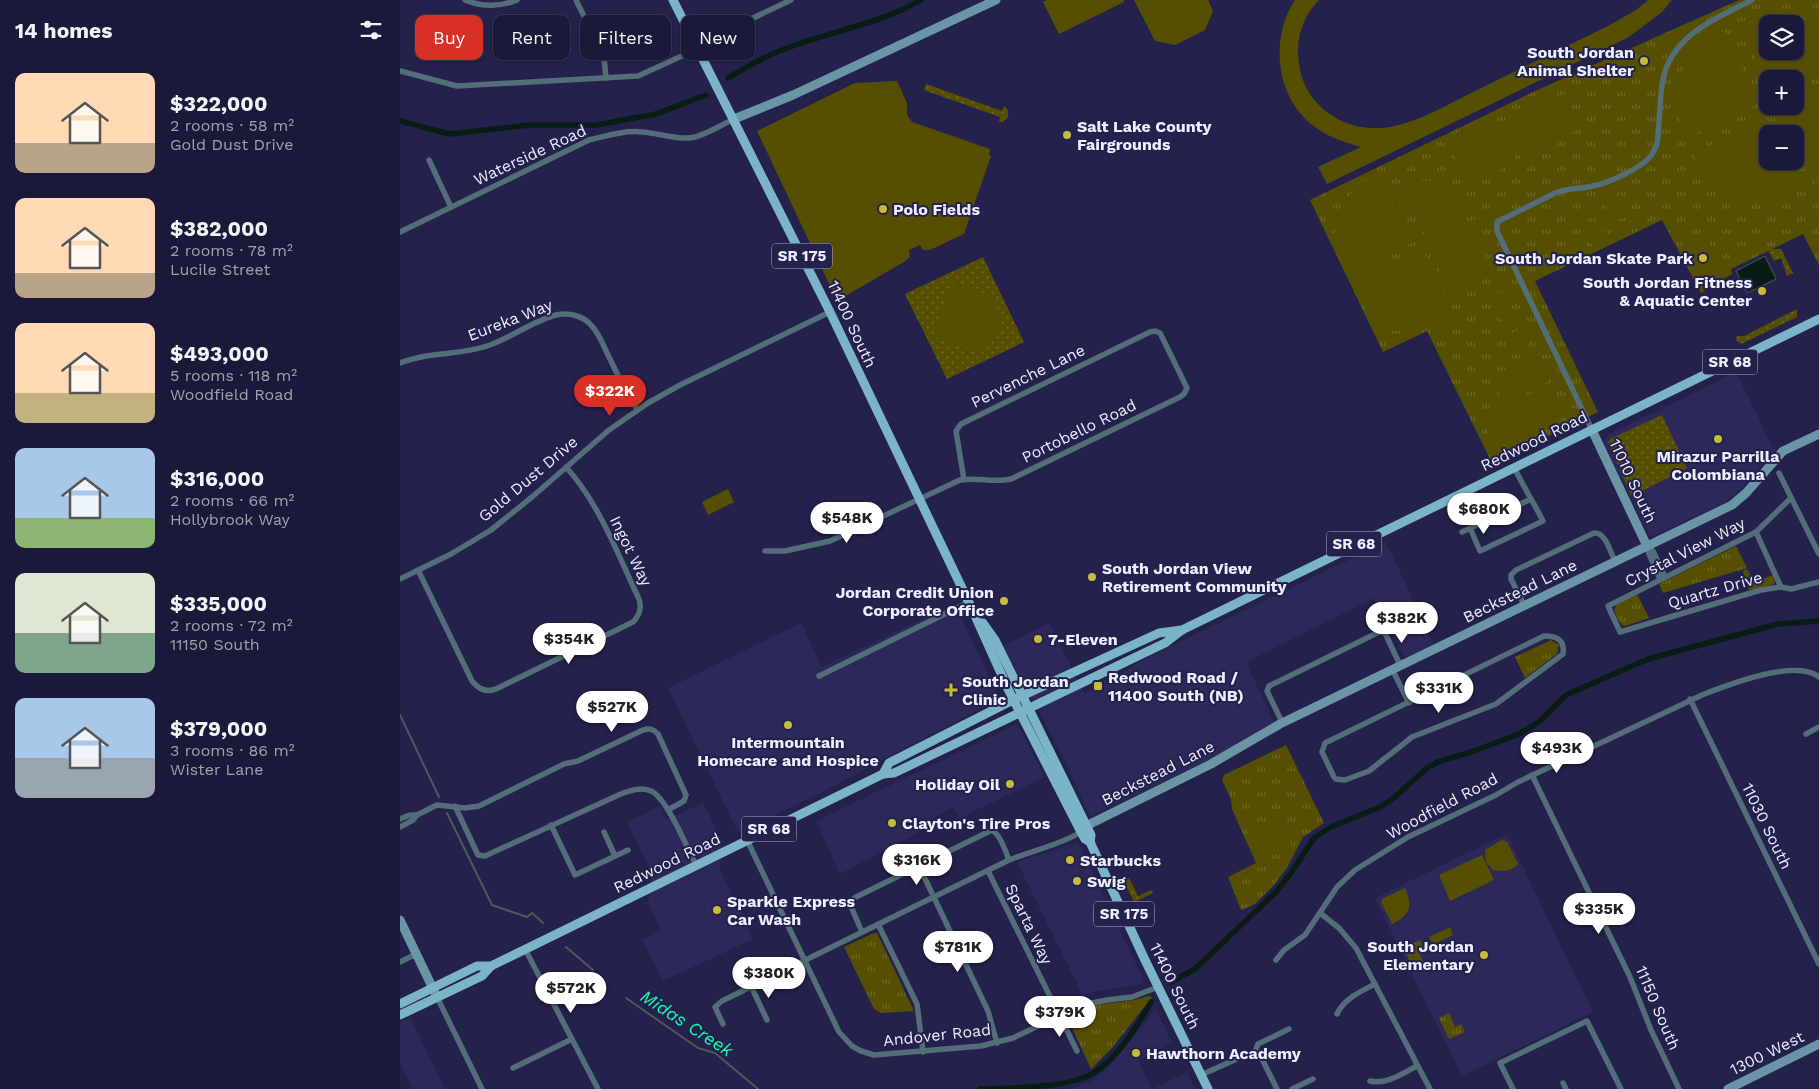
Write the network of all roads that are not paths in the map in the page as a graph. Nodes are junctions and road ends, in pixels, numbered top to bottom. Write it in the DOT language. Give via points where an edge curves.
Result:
graph roads {
  1 [pos="465,0"];
  2 [pos="517,0"];
  3 [pos="576,0"];
  4 [pos="673,0"];
  5 [pos="791,0"];
  6 [pos="996,0"];
  7 [pos="1752,0"];
  8 [pos="681,16"];
  9 [pos="755,17"];
  10 [pos="681,55"];
  11 [pos="703,60"];
  12 [pos="400,71"];
  13 [pos="606,78"];
  14 [pos="734,119"];
  15 [pos="429,160"];
  16 [pos="451,207"];
  17 [pos="400,232"];
  18 [pos="830,312"];
  19 [pos="1819,319"];
  20 [pos="1160,333"];
  21 [pos="400,363"];
  22 [pos="637,409"];
  23 [pos="1592,430"];
  24 [pos="1819,434"];
  25 [pos="566,467"];
  26 [pos="1514,467"];
  27 [pos="1779,473"];
  28 [pos="964,480"];
  29 [pos="1791,498"];
  30 [pos="919,499"];
  31 [pos="1531,499"];
  32 [pos="1470,528"];
  33 [pos="1462,532"];
  34 [pos="1756,532"];
  35 [pos="1647,546"];
  36 [pos="765,551"];
  37 [pos="1819,554"];
  38 [pos="1615,561"];
  39 [pos="418,570"];
  40 [pos="1663,578"];
  41 [pos="400,579"];
  42 [pos="1819,582"];
  43 [pos="1781,587"];
  44 [pos="971,605"];
  45 [pos="1524,605"];
  46 [pos="1182,630"];
  47 [pos="1620,632"];
  48 [pos="1396,667"];
  49 [pos="819,676"];
  50 [pos="1819,677"];
  51 [pos="1024,695"];
  52 [pos="1690,699"];
  53 [pos="1013,700"];
  54 [pos="1409,703"];
  55 [pos="1030,708"];
  56 [pos="1020,713"];
  57 [pos="1282,722"];
  58 [pos="1819,728"];
  59 [pos="1806,734"];
  60 [pos="883,774"];
  61 [pos="1532,775"];
  62 [pos="454,806"];
  63 [pos="668,810"];
  64 [pos="417,815"];
  65 [pos="400,819"];
  66 [pos="551,825"];
  67 [pos="400,827"];
  68 [pos="1084,829"];
  69 [pos="604,832"];
  70 [pos="747,840"];
  71 [pos="628,850"];
  72 [pos="615,856"];
  73 [pos="1009,860"];
  74 [pos="696,865"];
  75 [pos="919,866"];
  76 [pos="988,871"];
  77 [pos="933,897"];
  78 [pos="1320,913"];
  79 [pos="400,920"];
  80 [pos="878,924"];
  81 [pos="862,932"];
  82 [pos="525,949"];
  83 [pos="416,954"];
  84 [pos="804,960"];
  85 [pos="1276,960"];
  86 [pos="400,962"];
  87 [pos="1819,964"];
  88 [pos="491,966"];
  89 [pos="1375,984"];
  90 [pos="751,986"];
  91 [pos="1158,986"];
  92 [pos="433,988"];
  93 [pos="437,997"];
  94 [pos="400,1004"];
  95 [pos="1337,1014"];
  96 [pos="400,1015"];
  97 [pos="1060,1016"];
  98 [pos="768,1020"];
  99 [pos="723,1024"];
  100 [pos="1289,1029"];
  101 [pos="572,1039"];
  102 [pos="997,1043"];
  103 [pos="1818,1046"];
  104 [pos="1078,1051"];
  105 [pos="923,1052"];
  106 [pos="1254,1053"];
  107 [pos="1417,1066"];
  108 [pos="513,1068"];
  109 [pos="1201,1075"];
  110 [pos="1313,1079"];
  111 [pos="1370,1082"];
  112 [pos="482,1089"];
  113 [pos="598,1089"];
  114 [pos="1208,1089"];
  115 [pos="1277,1089"];
  116 [pos="1292,1089"];
  117 [pos="1430,1089"];
  118 [pos="1513,1089"];
  119 [pos="1621,1089"];
  120 [pos="1679,1089"];
  121 [pos="1728,1089"];
  1 -- 2 [label="street" via="490,5"];
  3 -- 13 [label="street" via="604,57"];
  4 -- 8 [label="main road, 11400 South / SR 175"];
  5 -- 9 [label="street"];
  6 -- 14 [label="street" via="794,95"];
  7 -- 23 [label="street" via="1706,24 1677,49 1663,77 1657,144 1645,162 1603,183 1555,193 1497,222 1499,236"];
  10 -- 13 [label="street" via="643,74"];
  11 -- 14 [label="main road, 11400 South / SR 175"];
  12 -- 13 [label="street" via="457,86"];
  14 -- 16 [label="street, Waterside Road" via="694,137 640,132 589,140"];
  14 -- 18 [label="main road, 11400 South / SR 175"];
  15 -- 16 [label="street"];
  16 -- 17 [label="street, Waterside Road"];
  18 -- 22 [label="street, Gold Dust Drive"];
  18 -- 30 [label="main road, 11400 South / SR 175"];
  19 -- 23 [label="main road, Redwood Road / SR 68"];
  20 -- 28 [label="street, Pervenche Lane" via="1150,332 961,424 956,431"];
  20 -- 28 [label="street, Portobello Road" via="1187,388 1182,396 1011,479"];
  21 -- 22 [label="street, Eureka Way" via="426,355 482,348 555,315 574,315 586,320 595,330"];
  22 -- 25 [label="street, Gold Dust Drive"];
  23 -- 26 [label="main road, Redwood Road / SR 68"];
  23 -- 35 [label="street, 11010 South"];
  24 -- 35 [label="street, Beckstead Lane" via="1783,451 1732,505"];
  25 -- 39 [label="street, Gold Dust Drive" via="491,530"];
  25 -- 39 [label="street, Ingot Way" via="591,500 639,598 641,610 633,622 498,688 485,690 472,680"];
  26 -- 31 [label="street"];
  26 -- 46 [label="main road, Redwood Road / SR 68"];
  27 -- 29 [label="street"];
  28 -- 30 [label="street, Portobello Road"];
  29 -- 34 [label="street, Crystal View Way"];
  29 -- 37 [label="street"];
  30 -- 36 [label="street, Portobello Road" via="830,541 785,551"];
  30 -- 44 [label="main road, 11400 South / SR 175"];
  31 -- 32 [label="street"];
  31 -- 32 [label="street" via="1543,521 1480,551"];
  32 -- 33 [label="street"];
  34 -- 40 [label="street, Crystal View Way"];
  34 -- 43 [label="street"];
  35 -- 38 [label="street, Beckstead Lane"];
  35 -- 40 [label="street, 11010 South" via="1648,554"];
  38 -- 45 [label="street, Beckstead Lane"];
  38 -- 45 [label="street" via="1603,535 1598,532 1516,570 1511,576"];
  39 -- 41 [label="street, Gold Dust Drive"];
  40 -- 47 [label="street, Crystal View Way" via="1608,606"];
  42 -- 43 [label="street, Quartz Drive"];
  43 -- 47 [label="street, Quartz Drive"];
  44 -- 49 [label="street"];
  44 -- 51 [label="main road, 11400 South / SR 175" via="995,640"];
  44 -- 53 [label="main road, 11400 South / SR 175"];
  45 -- 48 [label="street, Beckstead Lane"];
  46 -- 51 [label="main road, Redwood Road / SR 68" via="1159,633"];
  46 -- 55 [label="main road, Redwood Road / SR 68" via="1165,643"];
  48 -- 54 [label="street"];
  48 -- 57 [label="street, Beckstead Lane"];
  48 -- 57 [label="street" via="1384,633 1379,632 1269,686 1267,691"];
  50 -- 52 [label="street, Woodfield Road" via="1800,671 1775,672"];
  51 -- 53 [label="main road, Redwood Road / SR 68"];
  51 -- 55 [label="main road, 11400 South / SR 175"];
  52 -- 61 [label="street, Woodfield Road"];
  52 -- 87 [label="street, 11030 South"];
  53 -- 56 [label="main road, 11400 South / SR 175"];
  53 -- 60 [label="main road, Redwood Road / SR 68" via="889,763"];
  54 -- 54 [label="street" via="1544,636 1558,638 1564,647 1563,654 1496,704 1412,737 1369,770 1346,780 1336,779 1322,752 1325,743"];
  55 -- 56 [label="main road, Redwood Road / SR 68"];
  55 -- 68 [label="main road, 11400 South / SR 175"];
  56 -- 60 [label="main road, Redwood Road / SR 68" via="894,773"];
  56 -- 68 [label="main road, 11400 South / SR 175"];
  57 -- 68 [label="street, Beckstead Lane" via="1211,764"];
  58 -- 59 [label="street"];
  60 -- 70 [label="main road, Redwood Road / SR 68"];
  61 -- 78 [label="street, Woodfield Road" via="1408,837 1366,863 1336,887"];
  61 -- 120 [label="street, 11150 South" via="1630,977"];
  62 -- 63 [label="street" via="479,806 564,764 578,761 649,728 658,734 686,795 684,801"];
  62 -- 64 [label="street" via="437,806"];
  62 -- 66 [label="street" via="478,855 485,856"];
  63 -- 66 [label="street" via="652,792 634,789"];
  63 -- 74 [label="street"];
  64 -- 65 [label="street"];
  64 -- 67 [label="street"];
  66 -- 72 [label="street" via="575,875"];
  68 -- 73 [label="street" via="1066,841"];
  68 -- 91 [label="main road, 11400 South / SR 175" via="1091,835 1090,842"];
  69 -- 72 [label="street"];
  70 -- 74 [label="main road, Redwood Road / SR 68"];
  70 -- 84 [label="street, Andover Road"];
  71 -- 72 [label="street"];
  73 -- 75 [label="street" via="992,830"];
  73 -- 76 [label="street"];
  74 -- 82 [label="main road, Redwood Road / SR 68"];
  75 -- 77 [label="street"];
  75 -- 81 [label="street" via="849,902"];
  76 -- 77 [label="street"];
  76 -- 97 [label="street, Sparta Way"];
  77 -- 80 [label="street"];
  77 -- 102 [label="street" via="988,1011"];
  78 -- 85 [label="street, Woodfield Road" via="1304,935"];
  78 -- 89 [label="street" via="1347,936"];
  79 -- 83 [label="street"];
  80 -- 81 [label="street"];
  80 -- 105 [label="street" via="917,1004"];
  81 -- 84 [label="street"];
  82 -- 88 [label="main road, Redwood Road / SR 68"];
  82 -- 101 [label="street"];
  83 -- 86 [label="street"];
  83 -- 92 [label="street"];
  84 -- 90 [label="street"];
  84 -- 105 [label="street, Andover Road" via="839,1032 852,1046 874,1055"];
  88 -- 92 [label="main road, Redwood Road / SR 68" via="477,966"];
  88 -- 93 [label="main road, Redwood Road / SR 68" via="482,976"];
  89 -- 95 [label="street" via="1345,1002"];
  89 -- 107 [label="street"];
  90 -- 98 [label="street"];
  90 -- 99 [label="street" via="715,1007"];
  91 -- 97 [label="street, Andover Road" via="1132,997 1082,1005"];
  91 -- 109 [label="main road, 11400 South / SR 175"];
  92 -- 93 [label="street"];
  92 -- 94 [label="main road, Redwood Road / SR 68"];
  93 -- 96 [label="main road, Redwood Road / SR 68"];
  93 -- 112 [label="street"];
  97 -- 102 [label="street, Andover Road"];
  97 -- 104 [label="street, Sparta Way"];
  100 -- 106 [label="street" via="1258,1044"];
  101 -- 108 [label="street"];
  101 -- 113 [label="street"];
  102 -- 105 [label="street, Andover Road"];
  103 -- 121 [label="street, 1300 West"];
  106 -- 109 [label="street"];
  106 -- 115 [label="street" via="1262,1059"];
  107 -- 111 [label="street" via="1384,1082"];
  107 -- 117 [label="street"];
  109 -- 114 [label="main road, 11400 South / SR 175"];
  110 -- 116 [label="street"];
  118 -- 119 [label="street" via="1500,1063 1588,1021"];
}
